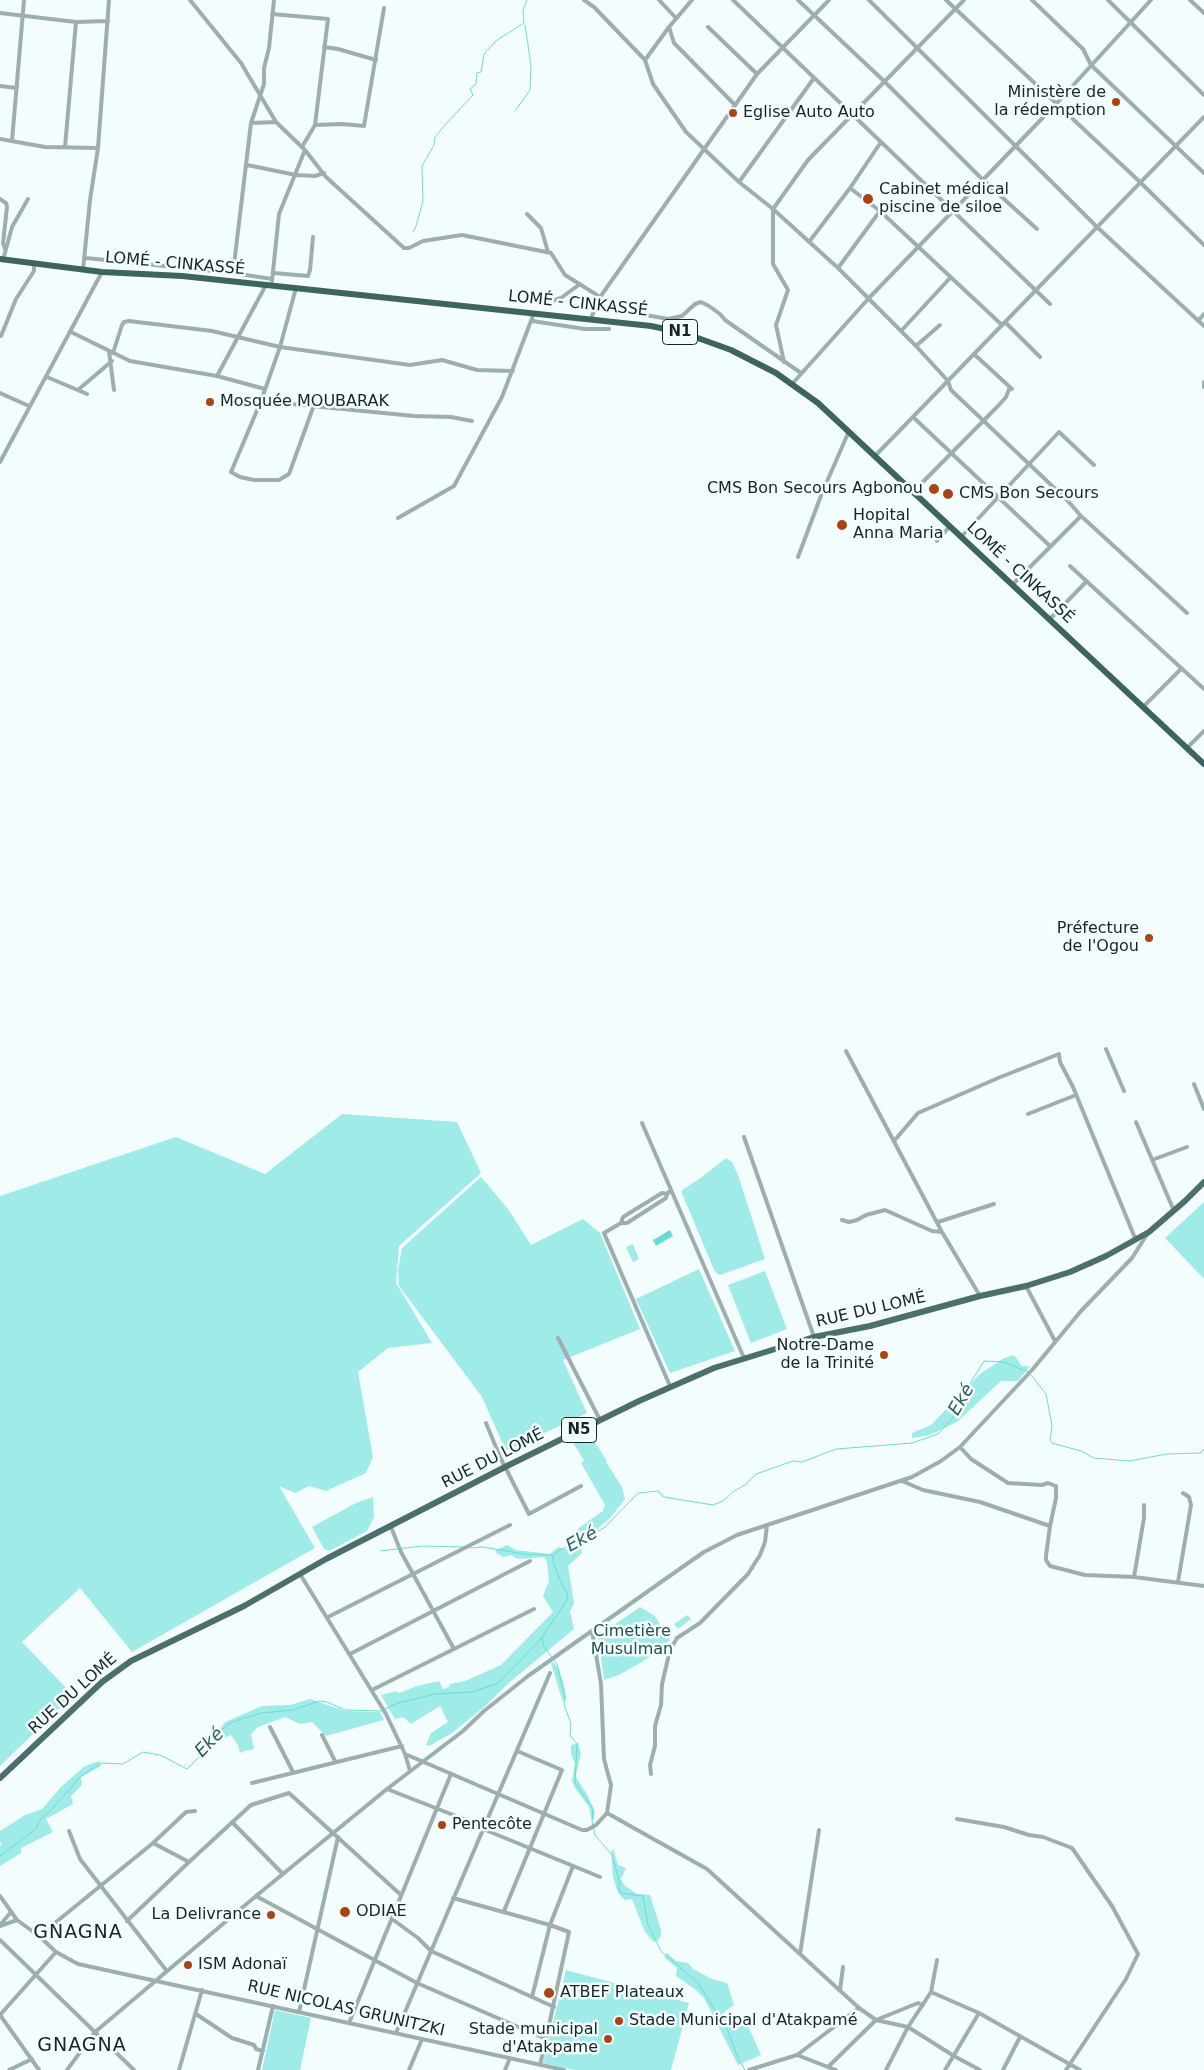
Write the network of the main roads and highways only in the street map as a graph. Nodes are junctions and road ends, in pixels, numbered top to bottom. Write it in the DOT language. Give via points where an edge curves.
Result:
graph roads {
  1 [pos="2,259"];
  2 [pos="1204,764"];
  3 [pos="1204,1182"];
  4 [pos="0,1778"];
  1 -- 2 [label="highway, LOMÉ - CINKASSÉ / N1" via="102,272 270,284 651,326 700,339 760,364 818,403"];
  3 -- 4 [label="main road, RUE DU LOMÉ / N5" via="1149,1232 1089,1264 1026,1286 814,1337 704,1371 505,1467 131,1661 96,1688"];
}
